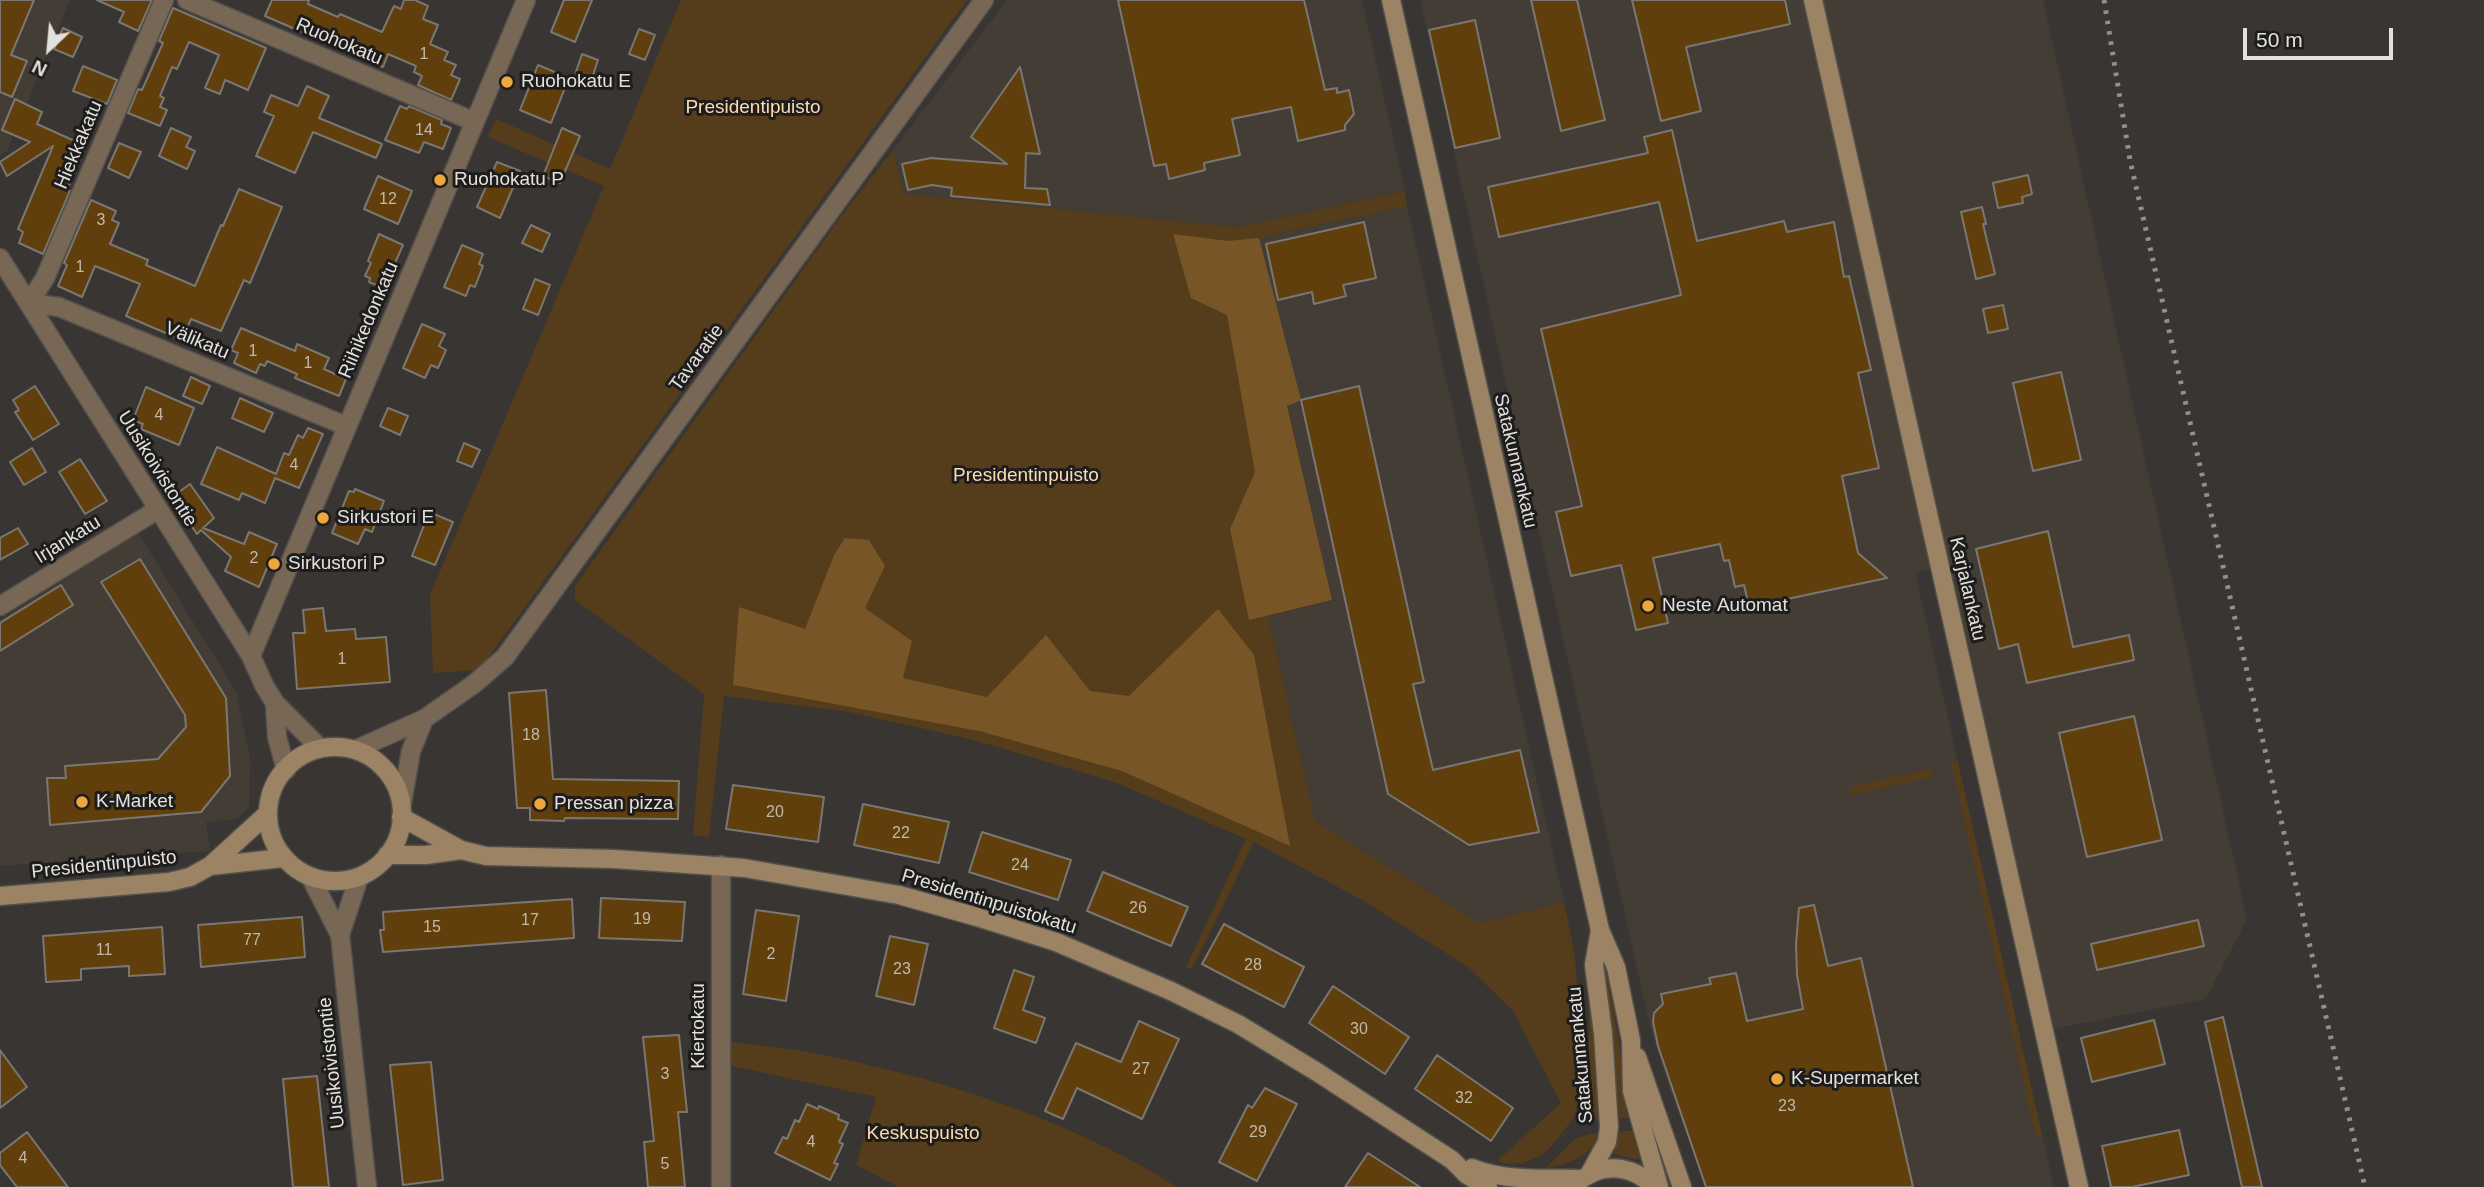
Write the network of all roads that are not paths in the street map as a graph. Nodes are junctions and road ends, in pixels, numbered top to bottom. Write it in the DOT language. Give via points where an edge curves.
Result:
graph roads {
  1 [pos="164,0"];
  2 [pos="187,0"];
  3 [pos="526,0"];
  4 [pos="984,0"];
  5 [pos="1391,0"];
  6 [pos="1813,0"];
  7 [pos="475,122"];
  8 [pos="0,258"];
  9 [pos="29,303"];
  10 [pos="346,426"];
  11 [pos="158,510"];
  12 [pos="0,606"];
  13 [pos="251,656"];
  14 [pos="275,703"];
  15 [pos="424,719"];
  16 [pos="320,748"];
  17 [pos="359,748"];
  18 [pos="286,770"];
  19 [pos="402,810"];
  20 [pos="267,814"];
  21 [pos="461,850"];
  22 [pos="387,855"];
  23 [pos="283,858"];
  24 [pos="721,865"];
  25 [pos="210,866"];
  26 [pos="310,876"];
  27 [pos="359,877"];
  28 [pos="0,896"];
  29 [pos="1600,930"];
  30 [pos="340,935"];
  31 [pos="1631,1040"];
  32 [pos="1452,1160"];
  33 [pos="1582,1180"];
  34 [pos="367,1187"];
  35 [pos="722,1187"];
  36 [pos="1488,1187"];
  37 [pos="1656,1187"];
  38 [pos="1682,1187"];
  39 [pos="2079,1187"];
  1 -- 9 [label="street, Hiekkakatu" via="46,278"];
  2 -- 7 [label="street, Ruohokatu"];
  3 -- 7 [label="street, Riihikedonkatu"];
  4 -- 15 [label="street, Tavaratie" via="505,657"];
  5 -- 29 [label="street, Satakunnankatu"];
  6 -- 39 [label="street, Karjalankatu"];
  7 -- 10 [label="street, Riihikedonkatu"];
  8 -- 9 [label="street, Uusikoivistontie"];
  9 -- 10 [label="street, Välikatu" via="59,307"];
  9 -- 11 [label="street, Uusikoivistontie"];
  10 -- 13 [label="street, Riihikedonkatu"];
  11 -- 12 [label="street, Irjankatu"];
  11 -- 13 [label="street, Uusikoivistontie"];
  13 -- 14 [label="street, Uusikoivistontie"];
  14 -- 16 [label="street"];
  14 -- 18 [label="street" via="277,737"];
  15 -- 17 [label="street, Tavaratie"];
  15 -- 19 [label="street" via="411,751"];
  16 -- 17 [label="street"];
  16 -- 18 [label="street"];
  17 -- 19 [label="street" via="395,781"];
  18 -- 20 [label="street" via="273,790"];
  19 -- 21 [label="street, Presidentinpuistokatu"];
  19 -- 22 [label="street" via="399,835"];
  20 -- 23 [label="street" via="270,836"];
  20 -- 25 [label="street, Presidentinpuisto"];
  21 -- 22 [label="street, Presidentinpuistokatu"];
  21 -- 24 [label="street, Presidentinpuistokatu" via="486,856"];
  22 -- 27 [label="street"];
  23 -- 25 [label="street, Presidentinpuisto"];
  23 -- 26 [label="street"];
  24 -- 32 [label="street, Presidentinpuistokatu" via="899,895 1067,947 1238,1024"];
  24 -- 35 [label="street, Kiertokatu"];
  25 -- 28 [label="street, Presidentinpuisto" via="169,882"];
  26 -- 27 [label="street" via="332,881"];
  26 -- 30 [label="street"];
  27 -- 30 [label="street"];
  29 -- 31 [label="street, Satakunnankatu" via="1616,967"];
  29 -- 33 [label="street, Satakunnankatu" via="1594,965 1609,1127 1607,1142"];
  30 -- 34 [label="street, Uusikoivistontie"];
  31 -- 37 [label="street, Satakunnankatu" via="1632,1091"];
  31 -- 38 [label="street"];
  32 -- 33 [label="street, Presidentinpuistokatu" via="1499,1177"];
  32 -- 36 [label="street, Presidentinpuistokatu"];
  33 -- 37 [label="street, Presidentinpuistokatu" via="1603,1169 1619,1168 1637,1173"];
}
